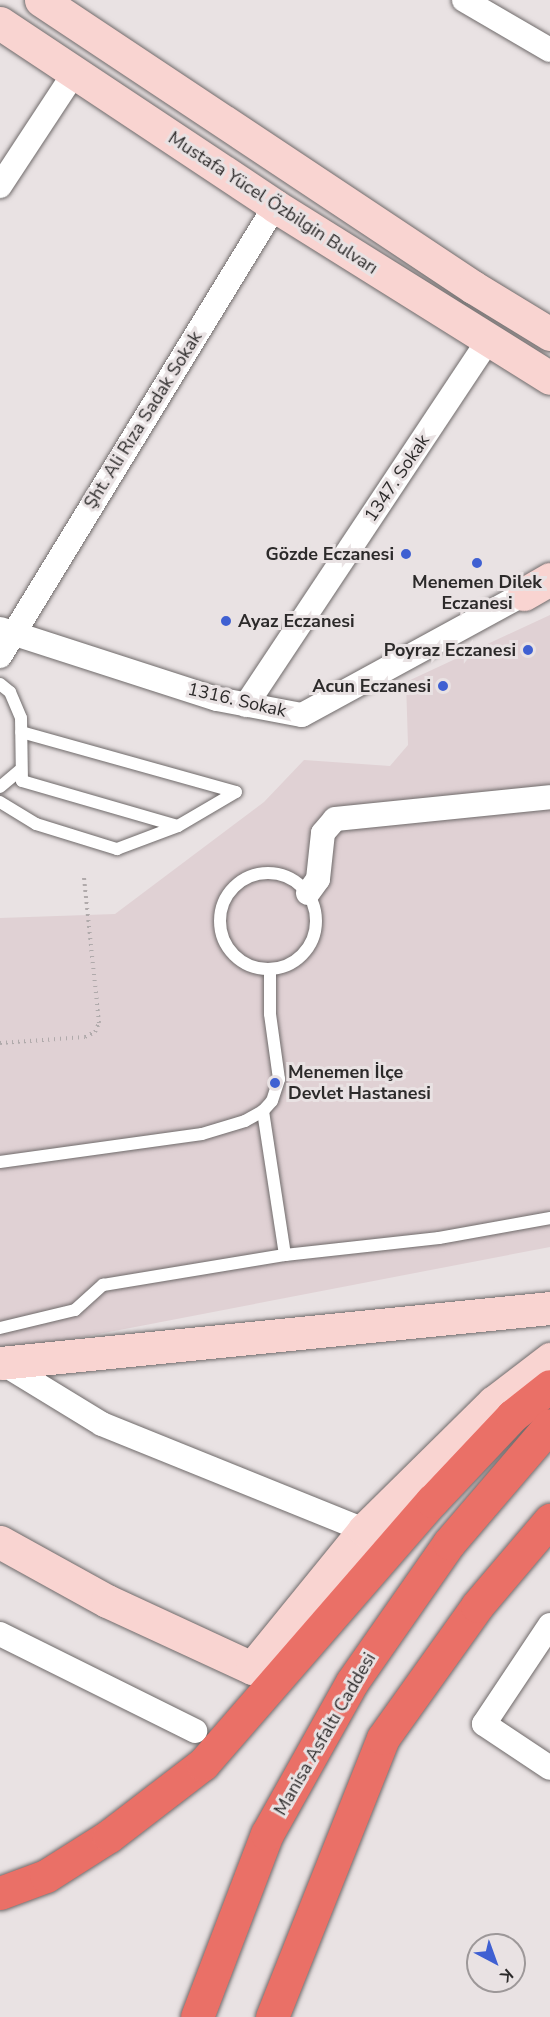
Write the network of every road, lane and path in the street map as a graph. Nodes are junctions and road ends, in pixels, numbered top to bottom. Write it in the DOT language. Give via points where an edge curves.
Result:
graph roads {
  1 [pos="41,0"];
  2 [pos="464,0"];
  3 [pos="0,23"];
  4 [pos="550,50"];
  5 [pos="75,72"];
  6 [pos="0,186"];
  7 [pos="275,206"];
  8 [pos="550,334"];
  9 [pos="487,342"];
  10 [pos="550,378"];
  11 [pos="541,586"];
  12 [pos="6,632"];
  13 [pos="0,656"];
  14 [pos="0,684"];
  15 [pos="246,705"];
  16 [pos="21,732"];
  17 [pos="19,771"];
  18 [pos="0,787"];
  19 [pos="550,796"];
  20 [pos="0,802"];
  21 [pos="177,826"];
  22 [pos="84,878"];
  23 [pos="308,893"];
  24 [pos="270,969"];
  25 [pos="0,1043"];
  26 [pos="262,1111"];
  27 [pos="0,1162"];
  28 [pos="550,1218"];
  29 [pos="285,1256"];
  30 [pos="550,1308"];
  31 [pos="0,1328"];
  32 [pos="550,1359"];
  33 [pos="1,1363"];
  34 [pos="550,1386"];
  35 [pos="550,1425"];
  36 [pos="550,1520"];
  37 [pos="364,1530"];
  38 [pos="0,1542"];
  39 [pos="550,1625"];
  40 [pos="0,1634"];
  41 [pos="195,1731"];
  42 [pos="550,1768"];
  43 [pos="0,1893"];
  44 [pos="197,2017"];
  45 [pos="272,2017"];
  1 -- 8 [label="street" via="463,281"];
  2 -- 4 [label="street"];
  3 -- 5 [label="street, Mustafa Yücel Özbilgin Bulvarı"];
  5 -- 6 [label="street"];
  5 -- 7 [label="street, Mustafa Yücel Özbilgin Bulvarı"];
  7 -- 9 [label="street, Mustafa Yücel Özbilgin Bulvarı"];
  7 -- 12 [label="street, Şht. Ali Rıza Sadak Sokak"];
  9 -- 10 [label="street, Mustafa Yücel Özbilgin Bulvarı"];
  9 -- 15 [label="street, 1347. Sokak"];
  11 -- 15 [label="street, 1316. Sokak" via="302,715"];
  12 -- 13 [label="street, Şht. Ali Rıza Sadak Sokak"];
  12 -- 15 [label="street, 1316. Sokak"];
  14 -- 16 [label="lane" via="10,692 21,718"];
  16 -- 17 [label="lane"];
  16 -- 21 [label="lane" via="236,792"];
  17 -- 18 [label="lane"];
  17 -- 21 [label="lane" via="22,781 29,785"];
  19 -- 23 [label="street" via="335,819 322,833 318,879"];
  20 -- 21 [label="lane" via="36,824 117,849"];
  22 -- 25 [label="path" via="99,1023 95,1032 85,1037"];
  23 -- 24 [label="lane" via="316,921 307,949 297,959"];
  23 -- 24 [label="lane" via="296,881 265,872 235,885 225,898 221,931 227,946 246,962"];
  24 -- 26 [label="lane" via="270,1014 279,1079 272,1101"];
  26 -- 27 [label="lane" via="245,1121 202,1134"];
  26 -- 29 [label="lane"];
  28 -- 29 [label="lane" via="439,1238"];
  29 -- 31 [label="lane" via="103,1285 75,1310"];
  30 -- 33 [label="street"];
  32 -- 37 [label="street" via="494,1402"];
  33 -- 37 [label="street" via="102,1424"];
  34 -- 43 [label="highway" via="512,1416 432,1501 203,1764 109,1836 46,1876"];
  35 -- 44 [label="highway, Manisa Asfaltı Caddesi" via="449,1543 352,1682 267,1834"];
  36 -- 45 [label="highway" via="477,1606 383,1738"];
  37 -- 38 [label="street" via="252,1668 107,1601"];
  39 -- 42 [label="street" via="484,1724"];
  40 -- 41 [label="street"];
}
